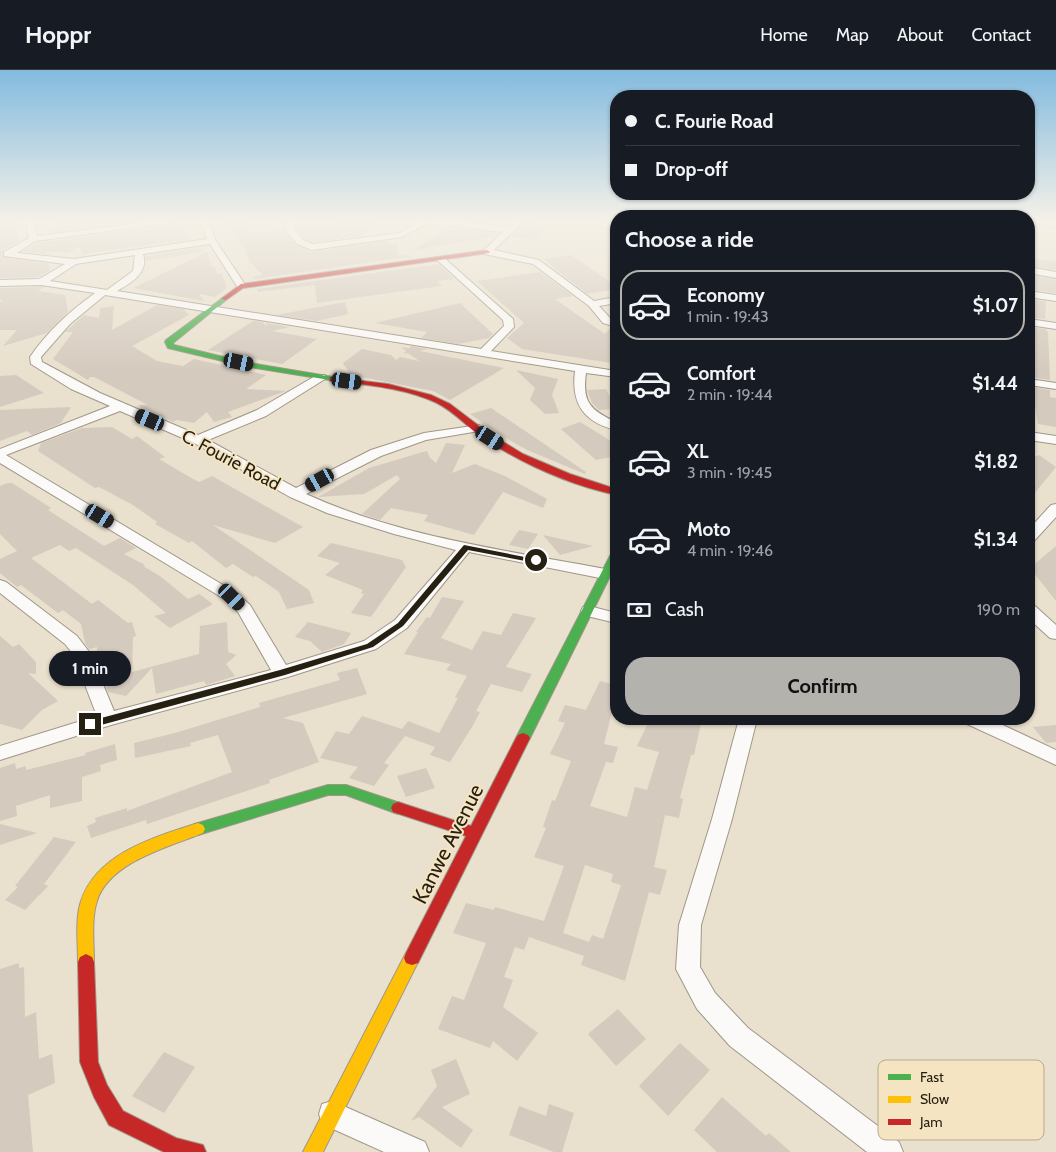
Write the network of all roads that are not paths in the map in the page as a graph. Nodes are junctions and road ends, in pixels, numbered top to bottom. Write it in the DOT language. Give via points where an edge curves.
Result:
graph roads {
  1 [pos="60,270"];
  2 [pos="139,270"];
  3 [pos="231,270"];
  4 [pos="355,270"];
  5 [pos="453,270"];
  6 [pos="547,270"];
  7 [pos="1035,271"];
  8 [pos="1056,275"];
  9 [pos="41,282"];
  10 [pos="0,283"];
  11 [pos="241,286"];
  12 [pos="106,292"];
  13 [pos="1035,295"];
  14 [pos="1056,298"];
  15 [pos="610,301"];
  16 [pos="592,304"];
  17 [pos="209,309"];
  18 [pos="610,322"];
  19 [pos="1035,323"];
  20 [pos="1056,326"];
  21 [pos="483,354"];
  22 [pos="581,368"];
  23 [pos="610,373"];
  24 [pos="321,377"];
  25 [pos="1035,383"];
  26 [pos="1056,386"];
  27 [pos="119,407"];
  28 [pos="610,423"];
  29 [pos="475,428"];
  30 [pos="1035,437"];
  31 [pos="197,440"];
  32 [pos="1056,440"];
  33 [pos="0,453"];
  34 [pos="0,457"];
  35 [pos="610,490"];
  36 [pos="294,494"];
  37 [pos="1056,508"];
  38 [pos="1035,531"];
  39 [pos="466,547"];
  40 [pos="610,565"];
  41 [pos="605,574"];
  42 [pos="0,586"];
  43 [pos="589,611"];
  44 [pos="1035,615"];
  45 [pos="610,616"];
  46 [pos="1056,634"];
  47 [pos="282,673"];
  48 [pos="108,719"];
  49 [pos="746,725"];
  50 [pos="987,725"];
  51 [pos="0,752"];
  52 [pos="1056,758"];
  53 [pos="474,833"];
  54 [pos="332,1114"];
  55 [pos="196,1152"];
  56 [pos="313,1152"];
  57 [pos="415,1152"];
  58 [pos="889,1152"];
  1 -- 9 [label="street"];
  2 -- 12 [label="street"];
  3 -- 11 [label="street"];
  4 -- 11 [label="street"];
  5 -- 21 [label="street" via="508,319 510,327"];
  6 -- 16 [label="street"];
  7 -- 8 [label="street"];
  9 -- 10 [label="street"];
  9 -- 12 [label="street"];
  11 -- 17 [label="street"];
  12 -- 17 [label="street"];
  12 -- 27 [label="street, C. Fourie Road" via="77,310 35,357 37,364 46,370"];
  13 -- 14 [label="street"];
  15 -- 16 [label="street"];
  16 -- 18 [label="street"];
  17 -- 21 [label="street"];
  17 -- 24 [label="street" via="169,342 171,346"];
  19 -- 20 [label="street"];
  21 -- 22 [label="street"];
  22 -- 23 [label="street"];
  22 -- 28 [label="street" via="577,390 579,400 591,412"];
  24 -- 29 [label="street" via="378,385 437,400 464,416"];
  24 -- 31 [label="street" via="254,418"];
  25 -- 26 [label="street"];
  27 -- 31 [label="street, C. Fourie Road"];
  27 -- 33 [label="street"];
  29 -- 35 [label="street" via="536,465 570,480"];
  29 -- 36 [label="street" via="424,437 376,453"];
  30 -- 32 [label="street"];
  31 -- 36 [label="street, C. Fourie Road"];
  34 -- 47 [label="street" via="232,597 244,609"];
  36 -- 39 [label="street, C. Fourie Road" via="376,524"];
  37 -- 38 [label="street"];
  39 -- 41 [label="street, C. Fourie Road"];
  39 -- 47 [label="street" via="400,624 384,638 370,646"];
  40 -- 41 [label="street, Kanwe Avenue"];
  41 -- 43 [label="street, Kanwe Avenue"];
  42 -- 48 [label="street" via="72,640"];
  43 -- 45 [label="street"];
  43 -- 53 [label="street, Kanwe Avenue"];
  44 -- 46 [label="street"];
  47 -- 48 [label="street"];
  48 -- 51 [label="street"];
  49 -- 58 [label="street" via="690,924 688,969 706,1001 739,1037"];
  50 -- 52 [label="street"];
  53 -- 54 [label="street, Kanwe Avenue"];
  53 -- 55 [label="street" via="346,790 328,790 216,822 122,860 101,877 89,901 86,958 89,1062 100,1091 116,1118 174,1148"];
  54 -- 56 [label="street, Kanwe Avenue"];
  54 -- 57 [label="street"];
}
